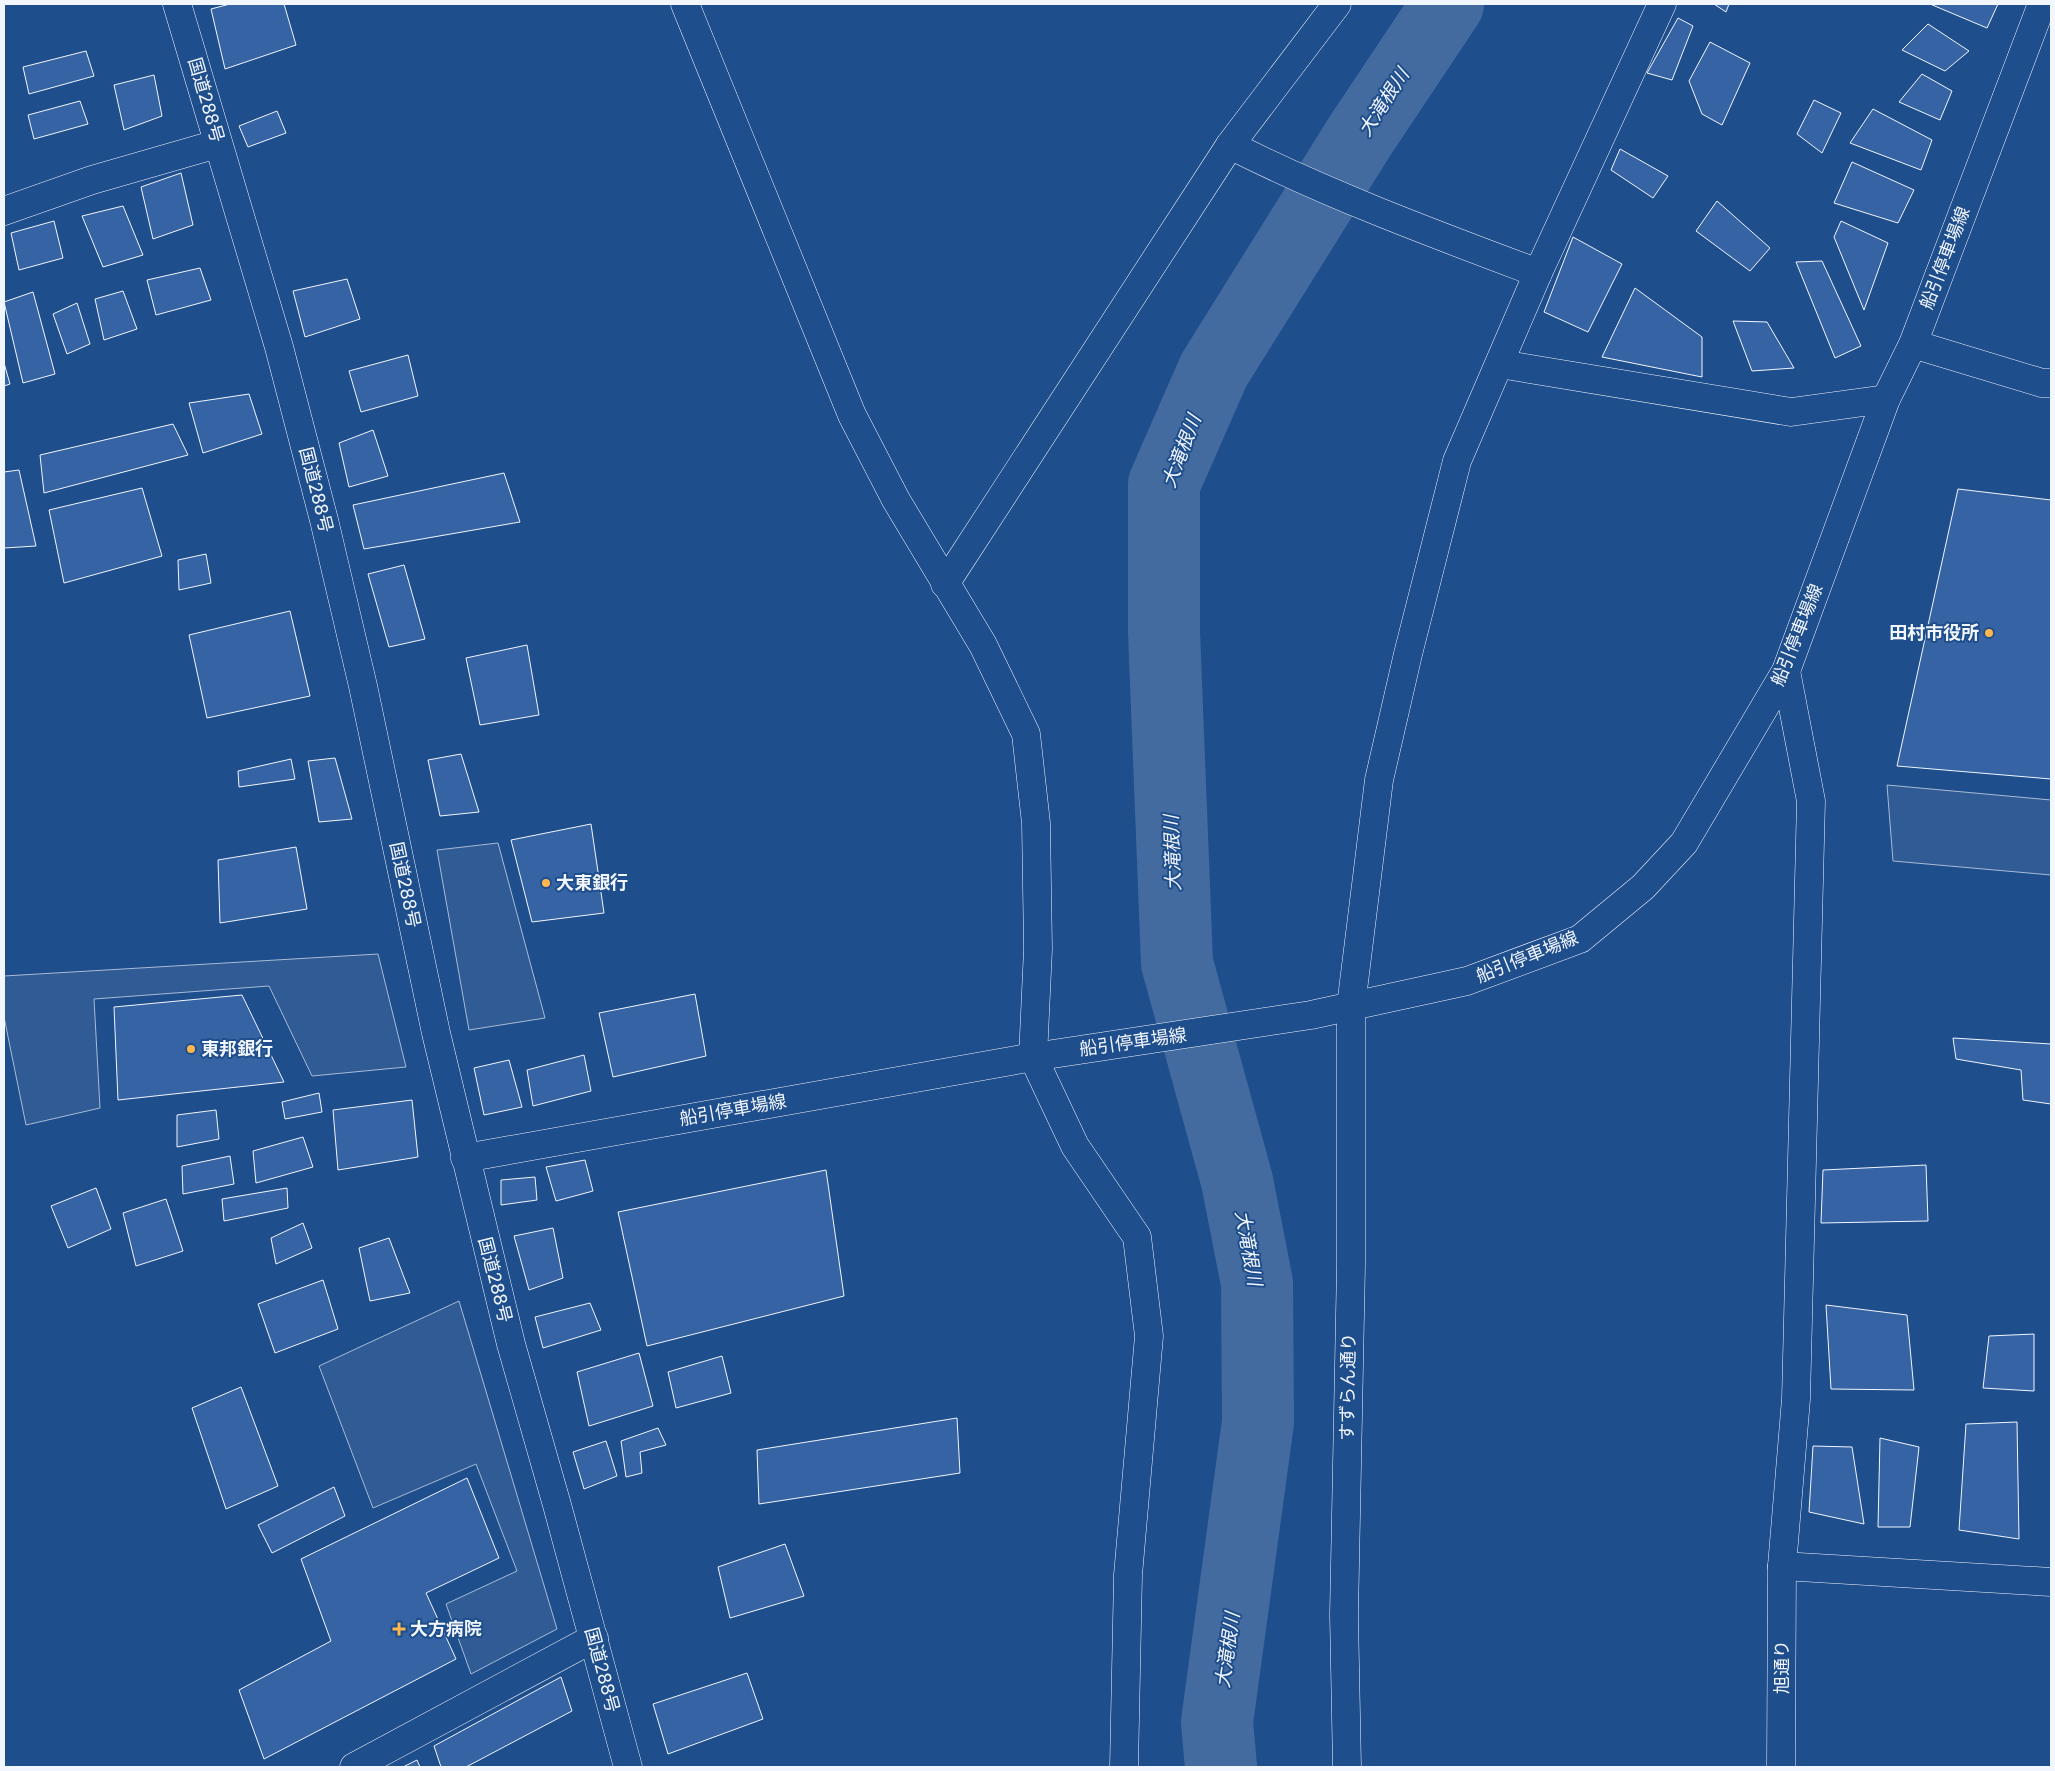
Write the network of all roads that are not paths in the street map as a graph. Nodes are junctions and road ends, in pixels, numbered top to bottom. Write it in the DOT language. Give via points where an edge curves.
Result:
graph roads {
  1 [pos="177,4"];
  2 [pos="685,4"];
  3 [pos="1337,4"];
  4 [pos="1662,4"];
  5 [pos="2042,4"];
  6 [pos="218,144"];
  7 [pos="1230,145"];
  8 [pos="4,211"];
  9 [pos="1538,273"];
  10 [pos="1913,344"];
  11 [pos="1500,364"];
  12 [pos="2051,383"];
  13 [pos="1886,400"];
  14 [pos="945,584"];
  15 [pos="1786,671"];
  16 [pos="1351,1006"];
  17 [pos="1033,1056"];
  18 [pos="465,1158"];
  19 [pos="1782,1566"];
  20 [pos="2051,1582"];
  21 [pos="594,1638"];
  22 [pos="354,1767"];
  23 [pos="628,1767"];
  24 [pos="1124,1767"];
  25 [pos="1347,1767"];
  26 [pos="1781,1767"];
  1 -- 6 [label="main road, 国道288号"];
  2 -- 14 [label="main road" via="852,416"];
  3 -- 7 [label="main road"];
  4 -- 9 [label="main road, すずらん通り"];
  5 -- 10 [label="main road, 船引停車場線"];
  6 -- 8 [label="main road" via="92,180"];
  6 -- 18 [label="main road, 国道288号" via="279,347 324,520 364,686"];
  7 -- 9 [label="main road" via="1277,169"];
  7 -- 14 [label="main road"];
  9 -- 11 [label="main road, すずらん通り"];
  10 -- 12 [label="main road"];
  10 -- 13 [label="main road, 船引停車場線"];
  11 -- 13 [label="main road" via="1791,412"];
  11 -- 16 [label="main road, すずらん通り" via="1457,461 1408,654 1379,780"];
  13 -- 15 [label="main road, 船引停車場線"];
  14 -- 17 [label="main road" via="983,645 1026,734 1036,833 1038,949"];
  15 -- 16 [label="main road, 船引停車場線" via="1684,843 1643,887 1580,939 1467,981"];
  15 -- 19 [label="main road, 旭通り" via="1811,801 1796,1399"];
  16 -- 17 [label="main road, 船引停車場線" via="1311,1015"];
  16 -- 25 [label="main road, すずらん通り" via="1351,1266 1344,1615"];
  17 -- 18 [label="main road, 船引停車場線"];
  17 -- 24 [label="main road" via="1075,1146 1137,1237 1149,1336 1128,1575"];
  18 -- 21 [label="main road, 国道288号" via="511,1344"];
  19 -- 20 [label="main road"];
  19 -- 26 [label="main road, 旭通り"];
  21 -- 22 [label="main road"];
  21 -- 23 [label="main road, 国道288号"];
}
